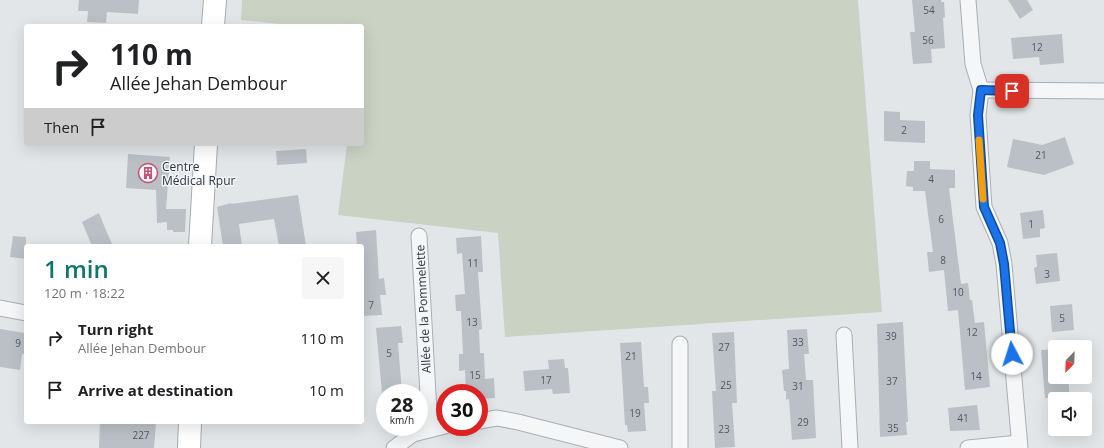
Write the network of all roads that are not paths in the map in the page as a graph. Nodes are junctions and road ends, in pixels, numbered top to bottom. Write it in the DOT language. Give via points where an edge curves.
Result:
graph roads {
  1 [pos="215,0"];
  2 [pos="968,0"];
  3 [pos="213,24"];
  4 [pos="981,90"];
  5 [pos="1104,91"];
  6 [pos="206,146"];
  7 [pos="419,236"];
  8 [pos="200,244"];
  9 [pos="0,308"];
  10 [pos="24,313"];
  11 [pos="844,335"];
  12 [pos="680,344"];
  13 [pos="488,421"];
  14 [pos="190,424"];
  15 [pos="436,428"];
  16 [pos="430,429"];
  17 [pos="585,443"];
  18 [pos="1019,446"];
  19 [pos="189,448"];
  20 [pos="394,448"];
  21 [pos="620,448"];
  22 [pos="680,448"];
  23 [pos="850,448"];
  24 [pos="968,448"];
  1 -- 3 [label="main road"];
  2 -- 4 [label="street" via="973,64"];
  4 -- 5 [label="street"];
  4 -- 18 [label="street" via="978,115 984,207 1000,243 1004,264"];
  6 -- 8 [label="main road"];
  7 -- 16 [label="street, Allée de la Pommelette"];
  9 -- 10 [label="street"];
  11 -- 23 [label="street"];
  12 -- 22 [label="street"];
  13 -- 17 [label="street" via="504,420"];
  14 -- 19 [label="main road"];
  15 -- 16 [label="street"];
  16 -- 20 [label="street" via="413,434"];
  17 -- 21 [label="street"];
  18 -- 24 [label="street"];
}
